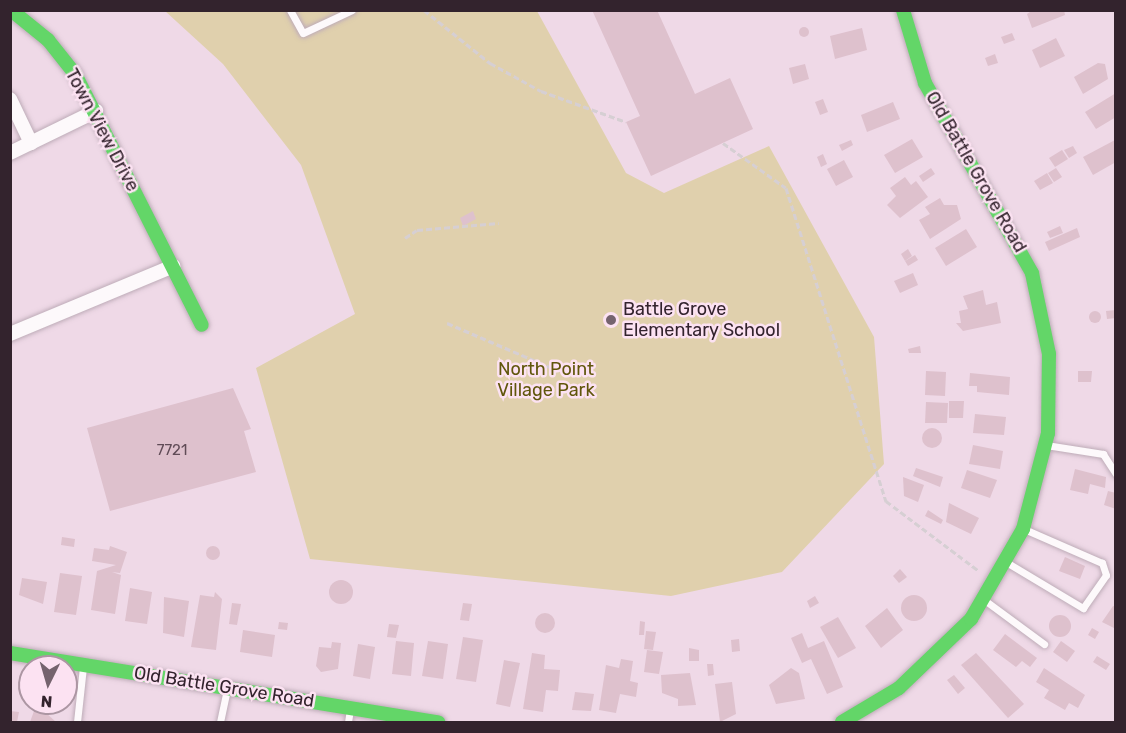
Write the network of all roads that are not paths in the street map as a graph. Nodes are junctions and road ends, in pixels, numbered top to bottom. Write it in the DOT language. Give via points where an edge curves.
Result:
graph roads {
  1 [pos="11,10"];
  2 [pos="290,10"];
  3 [pos="352,10"];
  4 [pos="903,10"];
  5 [pos="10,99"];
  6 [pos="96,111"];
  7 [pos="31,143"];
  8 [pos="10,153"];
  9 [pos="172,266"];
  10 [pos="202,325"];
  11 [pos="10,334"];
  12 [pos="1046,445"];
  13 [pos="1116,474"];
  14 [pos="1023,529"];
  15 [pos="1006,562"];
  16 [pos="983,599"];
  17 [pos="1044,644"];
  18 [pos="10,653"];
  19 [pos="83,665"];
  20 [pos="228,687"];
  21 [pos="351,706"];
  22 [pos="419,721"];
  23 [pos="77,723"];
  24 [pos="220,723"];
  25 [pos="348,723"];
  26 [pos="438,723"];
  27 [pos="842,723"];
  1 -- 6 [label="street, Town View Drive" via="48,40"];
  2 -- 3 [label="lane" via="303,33"];
  4 -- 12 [label="street, Old Battle Grove Road" via="925,83 1032,273 1049,354"];
  5 -- 7 [label="street"];
  6 -- 7 [label="street"];
  6 -- 9 [label="street, Town View Drive"];
  7 -- 8 [label="street"];
  9 -- 10 [label="street, Town View Drive"];
  9 -- 11 [label="street"];
  12 -- 13 [label="lane" via="1103,454"];
  12 -- 14 [label="street, Old Battle Grove Road"];
  14 -- 15 [label="street, Old Battle Grove Road"];
  14 -- 15 [label="lane" via="1101,563 1106,575 1083,608"];
  15 -- 16 [label="street, Old Battle Grove Road"];
  16 -- 17 [label="lane"];
  16 -- 27 [label="street, Old Battle Grove Road" via="923,668"];
  18 -- 19 [label="street, Old Battle Grove Road"];
  19 -- 20 [label="street, Old Battle Grove Road"];
  19 -- 23 [label="lane"];
  20 -- 21 [label="street, Old Battle Grove Road"];
  20 -- 24 [label="lane"];
  21 -- 22 [label="street, Old Battle Grove Road"];
  21 -- 25 [label="lane"];
  22 -- 26 [label="street, Old Battle Grove Road"];
}
